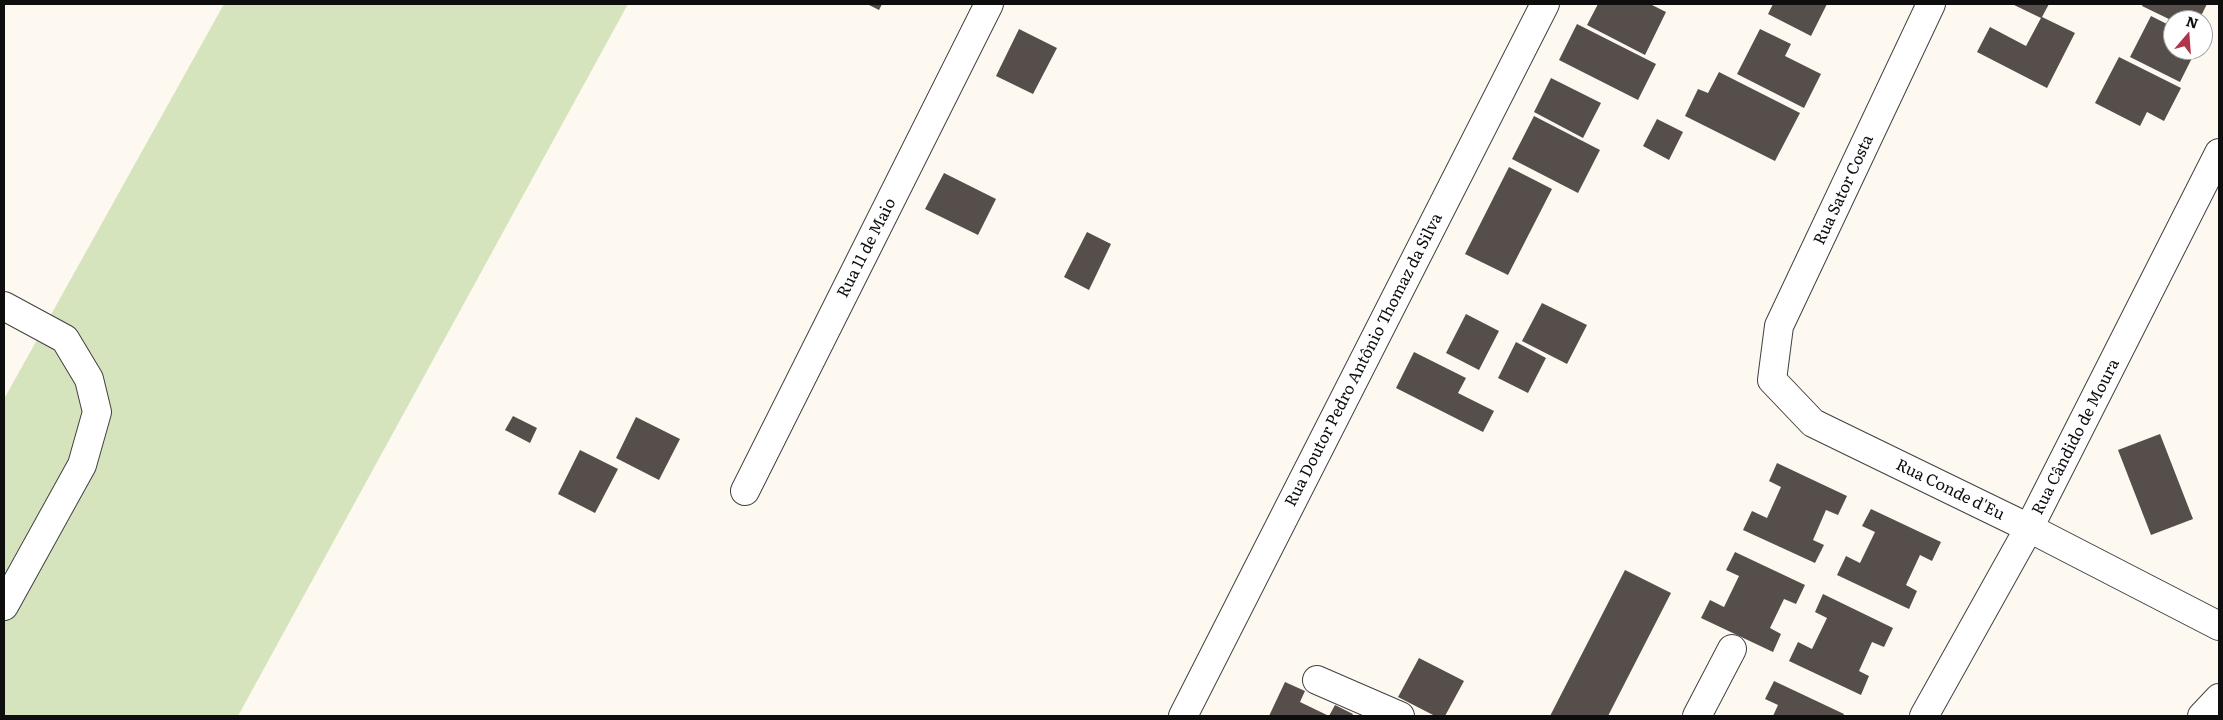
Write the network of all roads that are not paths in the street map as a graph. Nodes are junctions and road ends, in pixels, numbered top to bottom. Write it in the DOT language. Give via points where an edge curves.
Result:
graph roads {
  1 [pos="989,4"];
  2 [pos="1544,4"];
  3 [pos="1931,4"];
  4 [pos="2219,153"];
  5 [pos="4,306"];
  6 [pos="1772,380"];
  7 [pos="744,491"];
  8 [pos="2029,528"];
  9 [pos="4,606"];
  10 [pos="2219,626"];
  11 [pos="1732,649"];
  12 [pos="1317,680"];
  13 [pos="2219,698"];
  14 [pos="1183,716"];
  15 [pos="1400,716"];
  16 [pos="1697,716"];
  17 [pos="1924,716"];
  18 [pos="2202,716"];
  1 -- 7 [label="street, Rua 11 de Maio"];
  2 -- 14 [label="street, Rua Doutor Pedro Antônio Thomaz da Silva"];
  3 -- 6 [label="street, Rua Sator Costa" via="1779,326"];
  4 -- 8 [label="street, Rua Cândido de Moura"];
  5 -- 9 [label="street" via="65,339 89,379 97,412 82,464"];
  6 -- 8 [label="street, Rua Conde d'Eu" via="1813,423"];
  8 -- 10 [label="street, Rua Conde d'Eu"];
  8 -- 17 [label="street, Rua Cândido de Moura"];
  11 -- 16 [label="street"];
  12 -- 15 [label="street"];
  13 -- 18 [label="street"];
}
